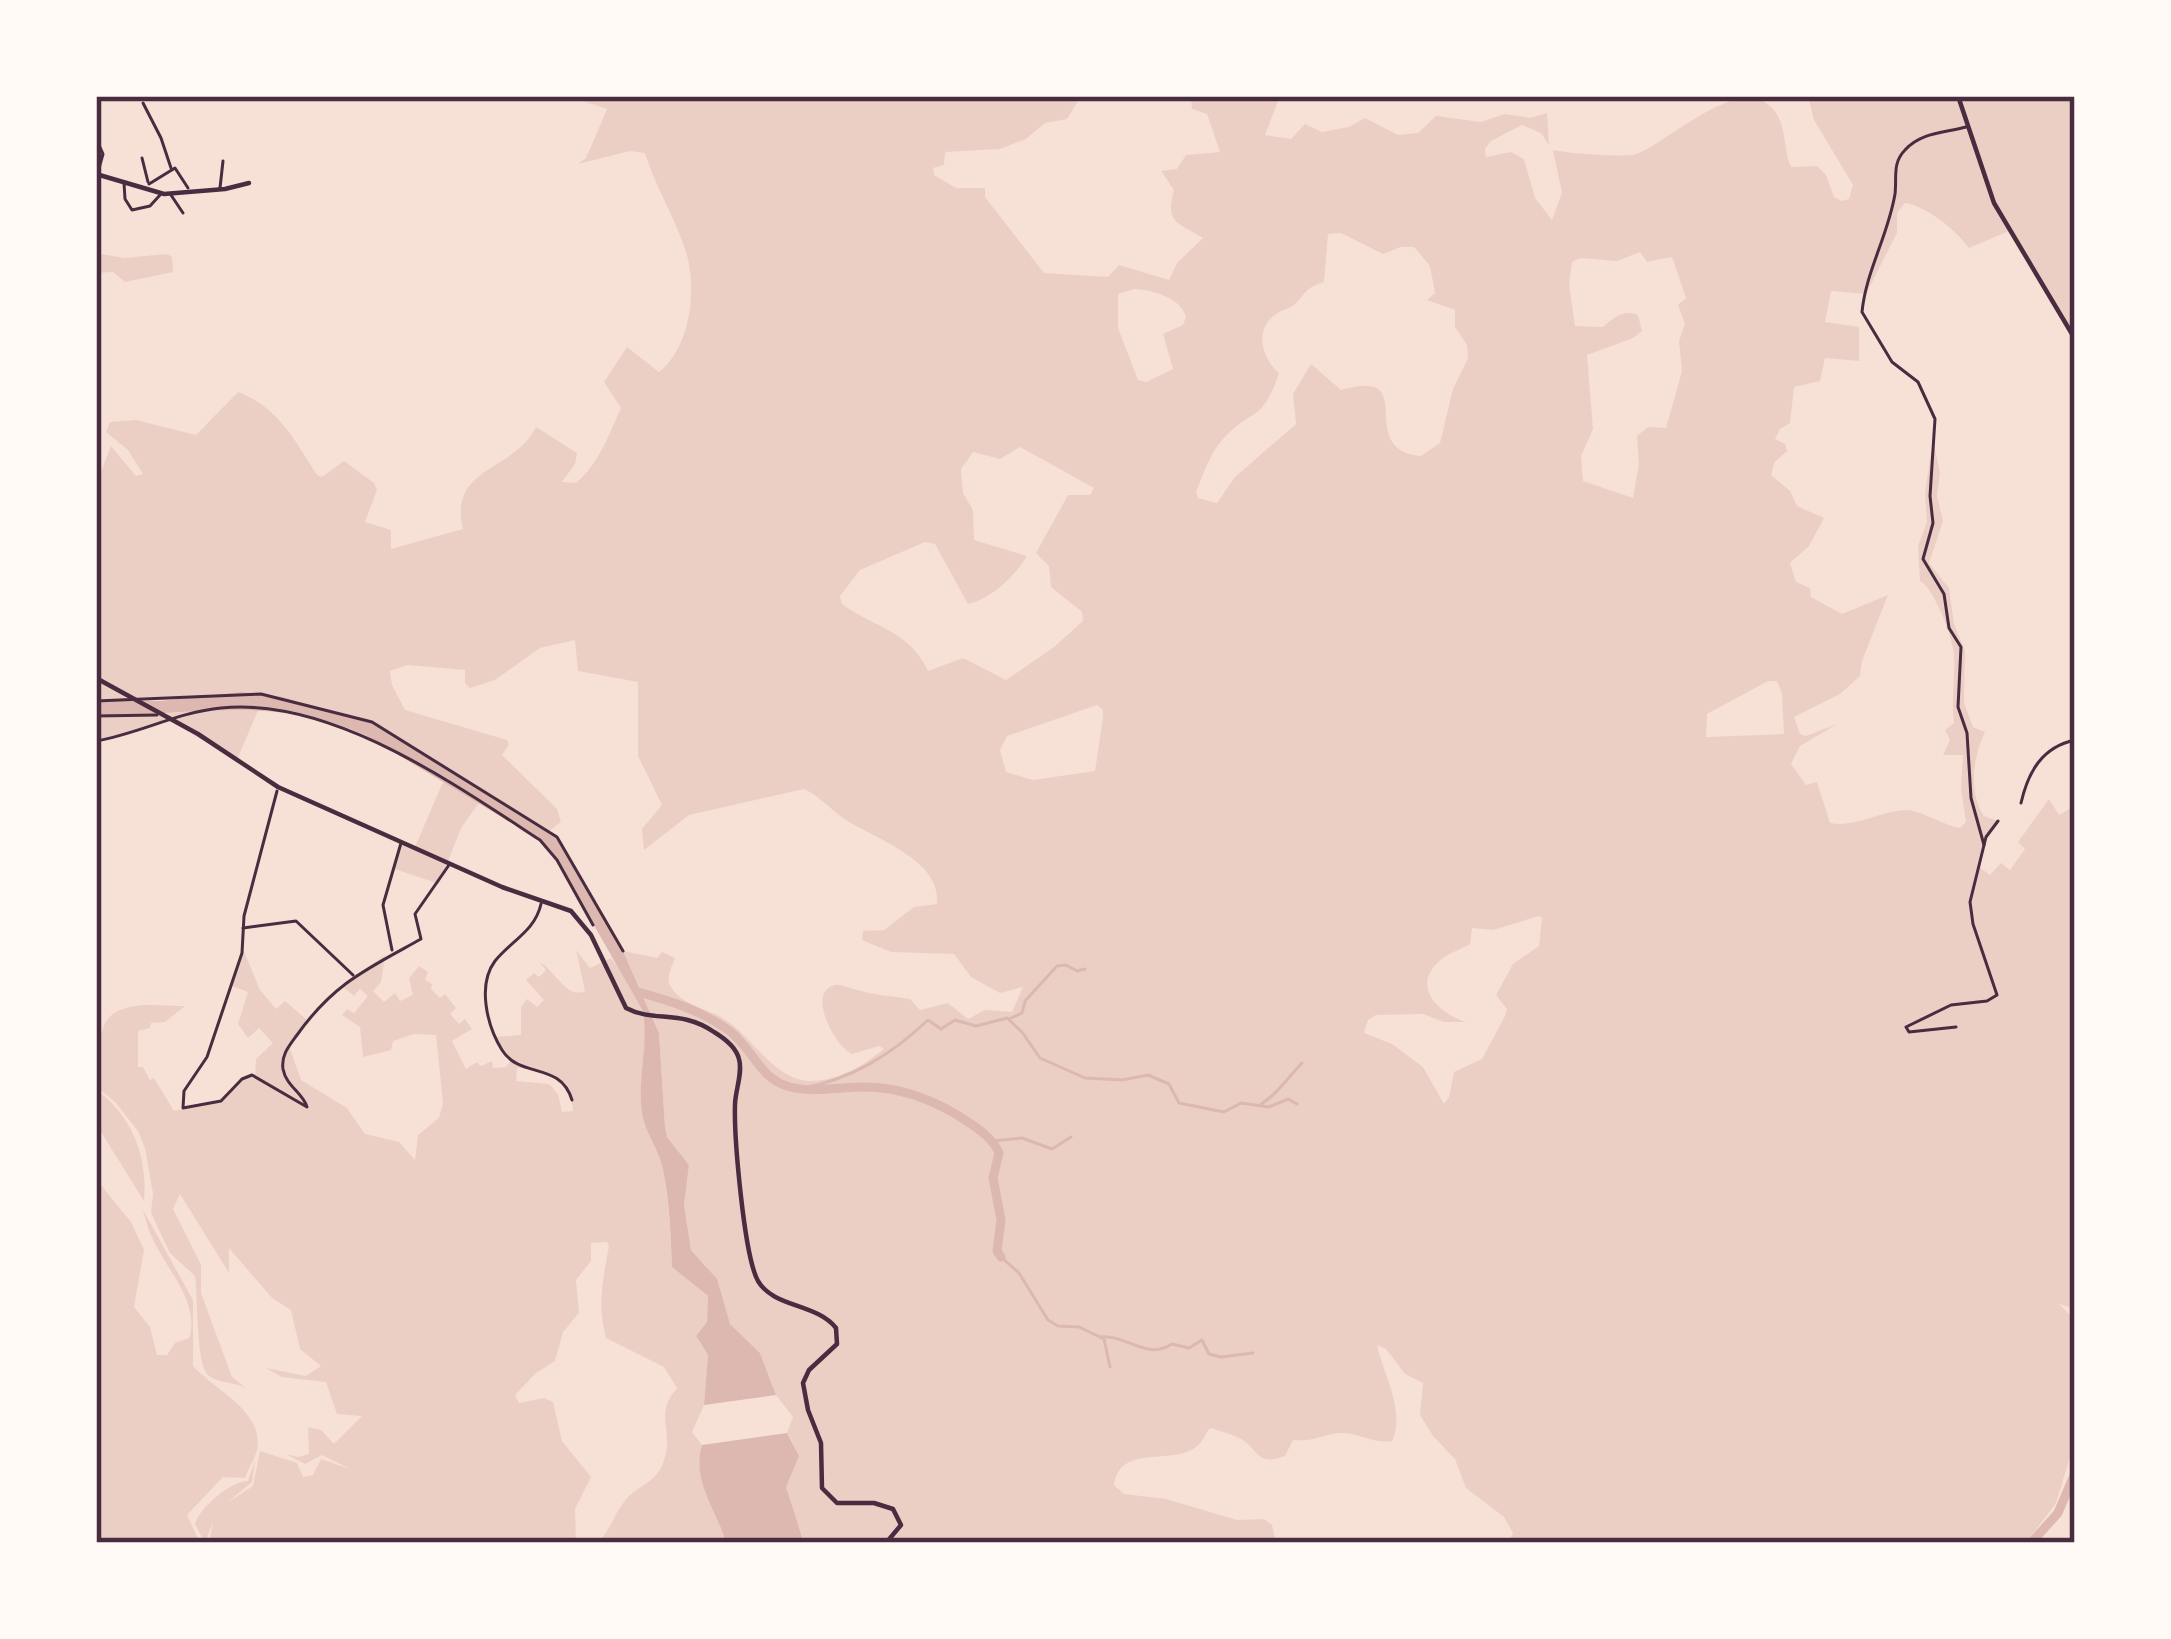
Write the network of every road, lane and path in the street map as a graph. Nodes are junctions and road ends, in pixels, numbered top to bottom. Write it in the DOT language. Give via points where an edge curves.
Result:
graph roads {
  1 [pos="1958,96"];
  2 [pos="142,104"];
  3 [pos="1967,126"];
  4 [pos="96,138"];
  5 [pos="142,158"];
  6 [pos="223,160"];
  7 [pos="170,168"];
  8 [pos="97,174"];
  9 [pos="125,181"];
  10 [pos="249,183"];
  11 [pos="148,187"];
  12 [pos="189,190"];
  13 [pos="220,190"];
  14 [pos="160,194"];
  15 [pos="171,194"];
  16 [pos="183,213"];
  17 [pos="2075,339"];
  18 [pos="96,678"];
  19 [pos="96,701"];
  20 [pos="144,703"];
  21 [pos="314,706"];
  22 [pos="157,714"];
  23 [pos="96,716"];
  24 [pos="310,717"];
  25 [pos="170,721"];
  26 [pos="2075,740"];
  27 [pos="96,741"];
  28 [pos="278,787"];
  29 [pos="2021,803"];
  30 [pos="1998,821"];
  31 [pos="402,843"];
  32 [pos="1984,844"];
  33 [pos="450,863"];
  34 [pos="542,900"];
  35 [pos="604,920"];
  36 [pos="592,926"];
  37 [pos="243,928"];
  38 [pos="392,951"];
  39 [pos="623,951"];
  40 [pos="354,976"];
  41 [pos="1956,1027"];
  42 [pos="572,1100"];
  43 [pos="886,1543"];
  1 -- 3 [label="street"];
  2 -- 7 [label="street"];
  3 -- 17 [label="street" via="1994,203"];
  3 -- 32 [label="street" via="1924,136 1898,159 1862,312 1892,362 1918,382 1935,419 1933,523 1923,559 1960,647 1958,706"];
  4 -- 8 [label="street" via="103,154"];
  5 -- 11 [label="street"];
  6 -- 13 [label="street"];
  7 -- 11 [label="street"];
  7 -- 12 [label="street"];
  8 -- 9 [label="street"];
  9 -- 11 [label="street"];
  9 -- 14 [label="street" via="132,210"];
  10 -- 13 [label="street"];
  11 -- 14 [label="street"];
  12 -- 13 [label="street"];
  12 -- 15 [label="street"];
  14 -- 15 [label="street"];
  15 -- 16 [label="street"];
  18 -- 20 [label="street"];
  19 -- 20 [label="street"];
  20 -- 21 [label="street" via="242,692"];
  20 -- 22 [label="street"];
  21 -- 24 [label="street"];
  21 -- 35 [label="street" via="372,722 542,825 569,854"];
  22 -- 23 [label="street"];
  22 -- 25 [label="street"];
  24 -- 25 [label="street" via="241,707"];
  24 -- 36 [label="street" via="365,735 540,840"];
  25 -- 27 [label="street"];
  25 -- 28 [label="street"];
  26 -- 29 [label="street" via="2044,755"];
  28 -- 31 [label="street"];
  28 -- 37 [label="street"];
  30 -- 32 [label="street"];
  31 -- 33 [label="street"];
  31 -- 38 [label="street" via="383,898"];
  32 -- 41 [label="street" via="1970,910 1997,995 1906,1027 1918,1034"];
  33 -- 34 [label="street"];
  33 -- 38 [label="street" via="416,912 421,939"];
  34 -- 36 [label="street"];
  34 -- 42 [label="street" via="536,920 493,964 486,1004 511,1062 556,1076"];
  35 -- 36 [label="street"];
  35 -- 39 [label="street"];
  36 -- 43 [label="street" via="626,1008 692,1019 736,1052 736,1126 754,1273 771,1294 836,1328 837,1344 803,1383 821,1443 822,1488 837,1504 893,1509 901,1525"];
  37 -- 40 [label="street" via="296,921"];
  37 -- 40 [label="street" via="212,1046 187,1085 183,1108 217,1103 250,1075 307,1107 286,1078 285,1052 317,1007"];
  38 -- 40 [label="street"];
}
